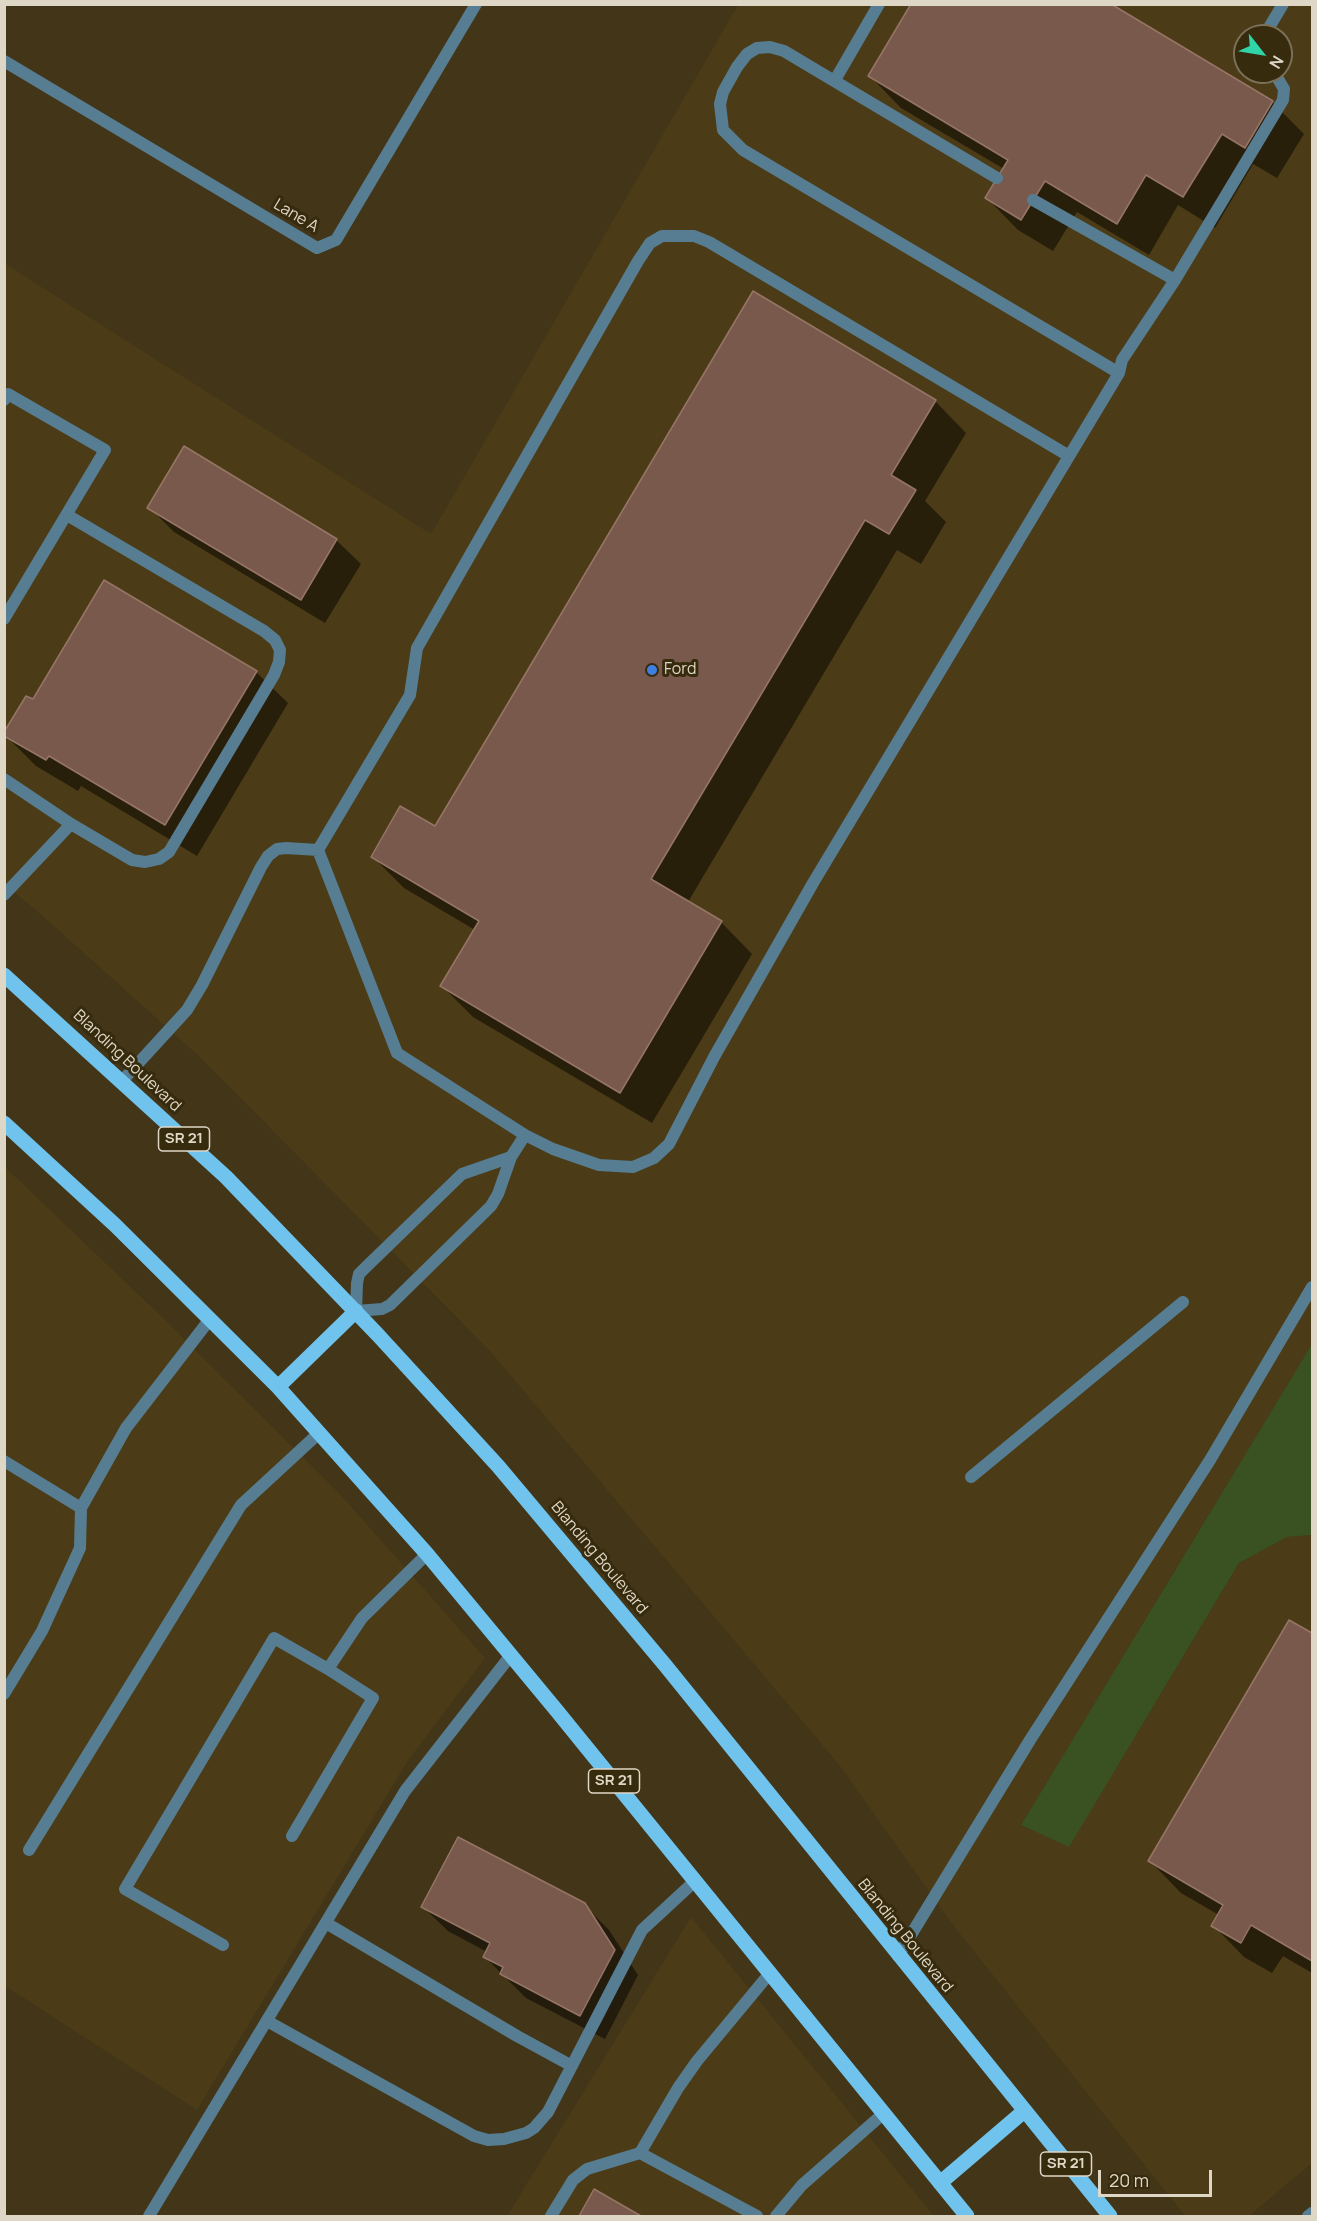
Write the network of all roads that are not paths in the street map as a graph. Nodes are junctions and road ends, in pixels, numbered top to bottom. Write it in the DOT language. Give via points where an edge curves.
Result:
graph roads {
  1 [pos="476,4"];
  2 [pos="879,4"];
  3 [pos="1283,4"];
  4 [pos="1271,24"];
  5 [pos="4,61"];
  6 [pos="835,80"];
  7 [pos="1281,84"];
  8 [pos="997,178"];
  9 [pos="1033,200"];
  10 [pos="1175,280"];
  11 [pos="1119,373"];
  12 [pos="4,400"];
  13 [pos="1069,456"];
  14 [pos="67,515"];
  15 [pos="4,619"];
  16 [pos="4,779"];
  17 [pos="70,825"];
  18 [pos="318,850"];
  19 [pos="4,895"];
  20 [pos="4,975"];
  21 [pos="122,1081"];
  22 [pos="4,1122"];
  23 [pos="525,1135"];
  24 [pos="511,1157"];
  25 [pos="1312,1287"];
  26 [pos="1183,1302"];
  27 [pos="356,1311"];
  28 [pos="210,1319"];
  29 [pos="278,1387"];
  30 [pos="318,1433"];
  31 [pos="4,1461"];
  32 [pos="971,1477"];
  33 [pos="81,1508"];
  34 [pos="427,1554"];
  35 [pos="511,1655"];
  36 [pos="328,1669"];
  37 [pos="4,1694"];
  38 [pos="292,1836"];
  39 [pos="29,1850"];
  40 [pos="695,1881"];
  41 [pos="326,1923"];
  42 [pos="223,1945"];
  43 [pos="898,1956"];
  44 [pos="770,1973"];
  45 [pos="267,2021"];
  46 [pos="572,2066"];
  47 [pos="1023,2112"];
  48 [pos="884,2113"];
  49 [pos="640,2153"];
  50 [pos="940,2183"];
  51 [pos="1312,2213"];
  52 [pos="149,2217"];
  53 [pos="551,2217"];
  54 [pos="757,2217"];
  55 [pos="776,2217"];
  56 [pos="967,2217"];
  57 [pos="1110,2217"];
  58 [pos="1308,2217"];
  1 -- 5 [label="street, Lane A" via="336,240 317,248"];
  2 -- 6 [label="street"];
  3 -- 4 [label="street"];
  6 -- 8 [label="street"];
  6 -- 11 [label="street" via="784,51 757,48 737,67 723,93 723,130 743,150"];
  7 -- 10 [label="street" via="1283,100"];
  9 -- 10 [label="street"];
  10 -- 11 [label="street" via="1122,360"];
  11 -- 13 [label="street"];
  12 -- 14 [label="street" via="8,394 105,450"];
  13 -- 18 [label="street" via="709,242 694,236 662,236 650,243 638,261 417,648 410,694"];
  13 -- 23 [label="street" via="813,884 669,1144 654,1158 633,1167 599,1165"];
  14 -- 15 [label="street"];
  14 -- 17 [label="street" via="264,630 280,650 274,675 169,852 159,859 132,860"];
  16 -- 17 [label="street"];
  17 -- 19 [label="street"];
  18 -- 21 [label="street" via="277,849 268,856 187,1010"];
  18 -- 23 [label="street" via="397,1053"];
  20 -- 21 [label="main road, Blanding Boulevard / SR 21"];
  21 -- 27 [label="main road, Blanding Boulevard / SR 21" via="226,1177"];
  22 -- 28 [label="main road, SR 21"];
  23 -- 24 [label="street"];
  24 -- 27 [label="street" via="491,1206 390,1305"];
  24 -- 27 [label="street" via="462,1174 365,1268 357,1283"];
  25 -- 43 [label="street" via="1210,1460"];
  26 -- 32 [label="street"];
  27 -- 29 [label="main road"];
  27 -- 43 [label="main road, Blanding Boulevard / SR 21" via="498,1466 665,1665"];
  28 -- 29 [label="main road, SR 21"];
  28 -- 33 [label="street" via="126,1428"];
  29 -- 30 [label="main road, SR 21"];
  30 -- 34 [label="main road, SR 21"];
  30 -- 39 [label="street" via="242,1505"];
  31 -- 33 [label="street"];
  33 -- 37 [label="street" via="80,1548 42,1631"];
  34 -- 35 [label="main road, SR 21"];
  34 -- 36 [label="street" via="362,1618"];
  35 -- 40 [label="main road, SR 21"];
  35 -- 41 [label="street" via="405,1791"];
  36 -- 38 [label="street" via="373,1698"];
  36 -- 42 [label="street" via="274,1638 126,1889"];
  40 -- 44 [label="main road, SR 21"];
  40 -- 46 [label="street" via="642,1930"];
  41 -- 45 [label="street"];
  41 -- 46 [label="street"];
  43 -- 47 [label="main road, Blanding Boulevard / SR 21"];
  44 -- 48 [label="main road, SR 21"];
  44 -- 49 [label="street" via="697,2061"];
  45 -- 46 [label="street" via="474,2136 488,2140 511,2138 534,2128 548,2112"];
  45 -- 52 [label="street"];
  47 -- 50 [label="main road"];
  47 -- 57 [label="main road, Blanding Boulevard / SR 21"];
  48 -- 50 [label="main road, SR 21"];
  48 -- 55 [label="street" via="801,2185"];
  49 -- 53 [label="street" via="587,2169 573,2180"];
  49 -- 54 [label="street"];
  50 -- 56 [label="main road, SR 21"];
  51 -- 58 [label="street"];
}
